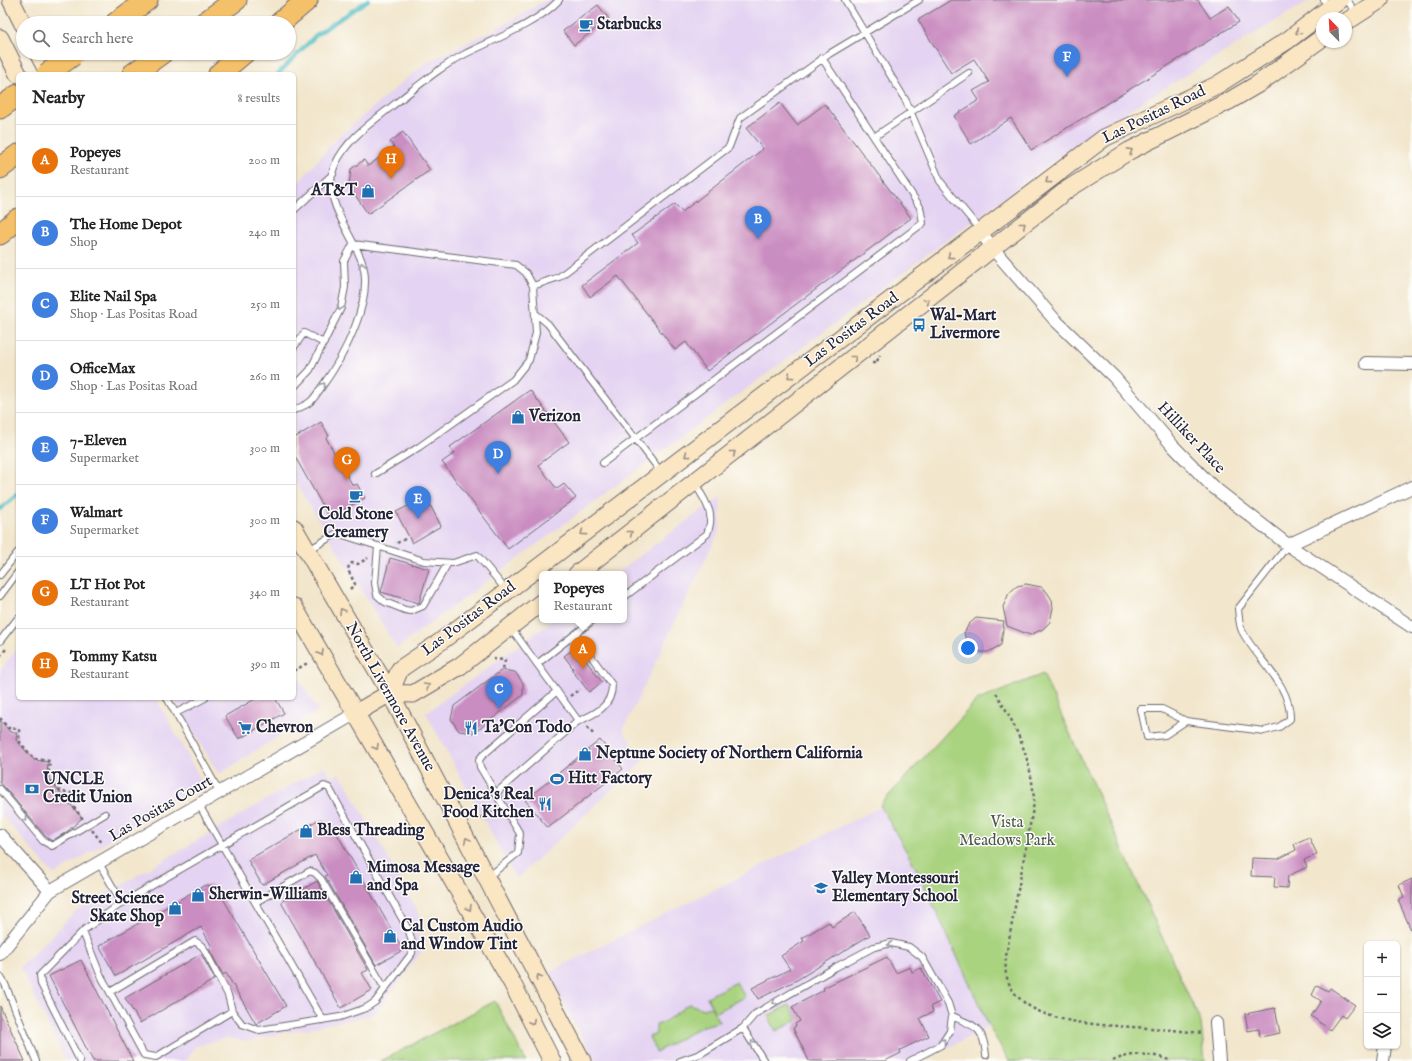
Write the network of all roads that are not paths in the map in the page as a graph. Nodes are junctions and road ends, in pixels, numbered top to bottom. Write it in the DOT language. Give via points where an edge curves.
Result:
graph roads {
  1 [pos="11,0"];
  2 [pos="147,0"];
  3 [pos="236,0"];
  4 [pos="307,0"];
  5 [pos="559,0"];
  6 [pos="845,0"];
  7 [pos="919,0"];
  8 [pos="1347,0"];
  9 [pos="1380,0"];
  10 [pos="1332,6"];
  11 [pos="1350,12"];
  12 [pos="19,16"];
  13 [pos="125,16"];
  14 [pos="214,16"];
  15 [pos="288,16"];
  16 [pos="1352,18"];
  17 [pos="866,33"];
  18 [pos="0,38"];
  19 [pos="1316,42"];
  20 [pos="822,58"];
  21 [pos="41,60"];
  22 [pos="66,60"];
  23 [pos="152,60"];
  24 [pos="236,60"];
  25 [pos="17,72"];
  26 [pos="47,72"];
  27 [pos="51,72"];
  28 [pos="136,72"];
  29 [pos="221,72"];
  30 [pos="969,73"];
  31 [pos="16,96"];
  32 [pos="0,108"];
  33 [pos="911,112"];
  34 [pos="874,137"];
  35 [pos="16,156"];
  36 [pos="0,168"];
  37 [pos="333,174"];
  38 [pos="296,208"];
  39 [pos="16,222"];
  40 [pos="981,232"];
  41 [pos="0,234"];
  42 [pos="353,244"];
  43 [pos="993,249"];
  44 [pos="533,286"];
  45 [pos="535,314"];
  46 [pos="324,343"];
  47 [pos="296,345"];
  48 [pos="1366,363"];
  49 [pos="1412,364"];
  50 [pos="296,386"];
  51 [pos="296,409"];
  52 [pos="636,438"];
  53 [pos="603,463"];
  54 [pos="375,474"];
  55 [pos="662,474"];
  56 [pos="695,482"];
  57 [pos="1412,486"];
  58 [pos="296,531"];
  59 [pos="1288,545"];
  60 [pos="378,546"];
  61 [pos="307,550"];
  62 [pos="16,555"];
  63 [pos="448,563"];
  64 [pos="581,571"];
  65 [pos="0,575"];
  66 [pos="16,575"];
  67 [pos="507,591"];
  68 [pos="627,594"];
  69 [pos="0,596"];
  70 [pos="539,604"];
  71 [pos="296,610"];
  72 [pos="16,621"];
  73 [pos="589,623"];
  74 [pos="510,627"];
  75 [pos="1412,627"];
  76 [pos="575,634"];
  77 [pos="0,641"];
  78 [pos="537,664"];
  79 [pos="558,691"];
  80 [pos="390,693"];
  81 [pos="168,700"];
  82 [pos="201,700"];
  83 [pos="356,713"];
  84 [pos="176,714"];
  85 [pos="1186,721"];
  86 [pos="577,722"];
  87 [pos="0,789"];
  88 [pos="220,793"];
  89 [pos="496,793"];
  90 [pos="199,805"];
  91 [pos="106,814"];
  92 [pos="0,834"];
  93 [pos="223,844"];
  94 [pos="99,863"];
  95 [pos="487,878"];
  96 [pos="50,891"];
  97 [pos="256,902"];
  98 [pos="122,903"];
  99 [pos="83,932"];
  100 [pos="0,954"];
  101 [pos="0,976"];
  102 [pos="385,989"];
  103 [pos="110,992"];
  104 [pos="232,1010"];
  105 [pos="952,1016"];
  106 [pos="323,1020"];
  107 [pos="1216,1023"];
  108 [pos="743,1028"];
  109 [pos="1385,1049"];
  110 [pos="986,1055"];
  111 [pos="156,1059"];
  112 [pos="763,1060"];
  113 [pos="36,1061"];
  114 [pos="80,1061"];
  115 [pos="552,1061"];
  116 [pos="582,1061"];
  117 [pos="680,1061"];
  118 [pos="910,1061"];
  119 [pos="1219,1061"];
  120 [pos="1383,1061"];
  1 -- 12 [label="main road"];
  2 -- 13 [label="highway"];
  3 -- 14 [label="highway"];
  4 -- 15 [label="highway"];
  5 -- 37 [label="lane" via="537,17 429,76 360,132 345,148 334,167"];
  6 -- 17 [label="lane"];
  7 -- 17 [label="lane"];
  8 -- 11 [label="lane"];
  9 -- 16 [label="main road"];
  10 -- 40 [label="main road, Las Positas Road, one-way" via="1288,40 1217,85 1104,138"];
  17 -- 20 [label="lane"];
  17 -- 33 [label="lane"];
  18 -- 25 [label="main road"];
  43 -- 19 [label="main road, Las Positas Road, one-way" via="1075,185 1129,151 1258,84"];
  20 -- 34 [label="lane"];
  20 -- 44 [label="lane" via="740,118 729,147 559,277"];
  21 -- 26 [label="main road"];
  22 -- 27 [label="highway, bridge"];
  23 -- 28 [label="highway"];
  24 -- 29 [label="highway"];
  30 -- 33 [label="lane"];
  31 -- 32 [label="highway"];
  33 -- 34 [label="lane"];
  33 -- 40 [label="lane" via="940,181"];
  34 -- 52 [label="lane" via="920,207 923,223"];
  35 -- 36 [label="highway"];
  37 -- 38 [label="lane"];
  37 -- 42 [label="lane" via="336,210"];
  39 -- 41 [label="highway"];
  40 -- 43 [label="street, Hilliker Place"];
  40 -- 55 [label="main road, Las Positas Road, one-way"];
  42 -- 44 [label="lane" via="516,266 526,273"];
  42 -- 46 [label="lane, one-way" via="344,261 345,287 341,308"];
  51 -- 42 [label="lane, one-way" via="310,402 328,378 354,331 364,288 362,263"];
  56 -- 43 [label="main road, Las Positas Road, one-way"];
  43 -- 59 [label="street, Hilliker Place" via="1055,320 1114,377 1172,446 1207,481"];
  44 -- 45 [label="lane"];
  45 -- 52 [label="lane" via="548,324"];
  45 -- 54 [label="lane" via="536,333 529,360 513,380 419,447"];
  46 -- 47 [label="lane" via="304,333"];
  46 -- 50 [label="lane" via="310,370"];
  48 -- 49 [label="street"];
  52 -- 53 [label="lane"];
  52 -- 55 [label="lane"];
  55 -- 67 [label="main road, Las Positas Road, one-way"];
  64 -- 56 [label="main road, Las Positas Road, one-way"];
  56 -- 68 [label="lane" via="712,514 712,524 707,534"];
  57 -- 59 [label="street"];
  58 -- 61 [label="main road, North Livermore Avenue"];
  59 -- 75 [label="street, Hilliker Place"];
  59 -- 85 [label="lane" via="1238,609 1242,630 1286,694 1291,708 1290,719 1279,727 1264,731"];
  60 -- 61 [label="lane" via="337,532"];
  60 -- 63 [label="lane" via="424,561"];
  60 -- 63 [label="lane" via="375,583 377,595 385,602 405,610 411,611 423,606"];
  80 -- 61 [label="main road, North Livermore Avenue, one-way"];
  62 -- 65 [label="lane"];
  63 -- 67 [label="lane" via="477,555"];
  66 -- 69 [label="lane"];
  67 -- 80 [label="main road, Las Positas Road" via="400,669"];
  70 -- 74 [label="main road, Las Positas Road"];
  71 -- 83 [label="main road, one-way"];
  72 -- 77 [label="lane"];
  73 -- 76 [label="lane"];
  74 -- 78 [label="lane"];
  80 -- 74 [label="main road, Las Positas Road, one-way" via="414,694 460,666"];
  76 -- 78 [label="lane"];
  76 -- 86 [label="lane" via="612,685 612,694 600,712"];
  78 -- 79 [label="lane"];
  79 -- 86 [label="lane"];
  79 -- 89 [label="lane" via="479,760 480,767"];
  80 -- 83 [label="main road"];
  95 -- 80 [label="main road, North Livermore Avenue, one-way"];
  81 -- 84 [label="lane"];
  82 -- 84 [label="lane"];
  83 -- 88 [label="street, Las Positas Court"];
  83 -- 115 [label="main road, one-way" via="512,984"];
  84 -- 88 [label="lane"];
  85 -- 85 [label="lane" via="1162,710 1141,710 1147,737 1165,735"];
  86 -- 89 [label="lane"];
  87 -- 91 [label="lane, one-way" via="42,841 52,846"];
  88 -- 90 [label="street, Las Positas Court"];
  89 -- 95 [label="lane" via="520,834 519,848 518,853"];
  90 -- 93 [label="lane"];
  90 -- 94 [label="street, Las Positas Court"];
  92 -- 96 [label="street"];
  93 -- 97 [label="lane"];
  93 -- 98 [label="lane"];
  93 -- 102 [label="lane" via="324,786 329,788 409,931 412,953"];
  94 -- 96 [label="street, Las Positas Court"];
  94 -- 98 [label="lane"];
  116 -- 95 [label="main road, North Livermore Avenue, one-way"];
  96 -- 100 [label="street, Las Positas Court"];
  97 -- 102 [label="lane" via="310,871 315,873 321,879"];
  97 -- 106 [label="lane"];
  98 -- 99 [label="lane"];
  99 -- 103 [label="lane"];
  99 -- 114 [label="lane" via="40,975 41,984"];
  101 -- 113 [label="lane"];
  102 -- 106 [label="lane" via="375,1002 366,1008"];
  103 -- 104 [label="lane" via="195,941 204,947 228,995"];
  103 -- 111 [label="lane" via="144,1055"];
  104 -- 106 [label="lane" via="242,1024 259,1030"];
  104 -- 111 [label="lane"];
  105 -- 108 [label="lane, one-way" via="948,1003 922,957 909,947 892,943 874,947 755,1014"];
  105 -- 110 [label="lane" via="975,1026 981,1033"];
  118 -- 105 [label="lane, one-way" via="941,1045 950,1031"];
  107 -- 119 [label="street"];
  112 -- 108 [label="lane, one-way"];
  108 -- 117 [label="lane" via="700,1054"];
  109 -- 120 [label="street"];
}
